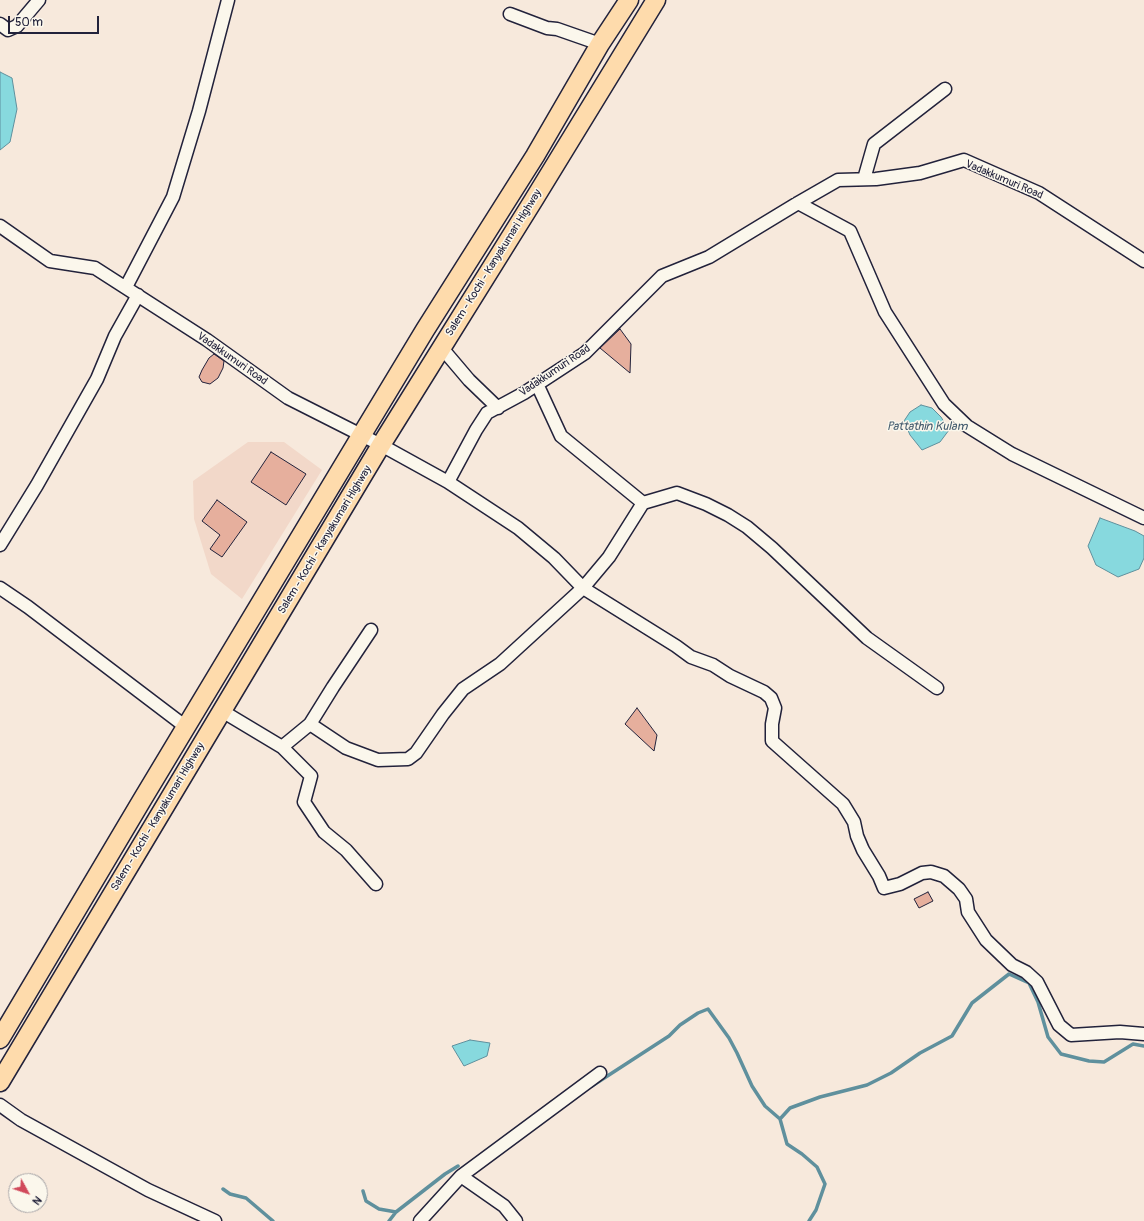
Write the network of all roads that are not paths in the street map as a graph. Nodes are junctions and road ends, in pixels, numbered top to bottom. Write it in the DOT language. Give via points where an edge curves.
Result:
graph roads {
  1 [pos="39,0"];
  2 [pos="228,0"];
  3 [pos="629,0"];
  4 [pos="656,0"];
  5 [pos="510,14"];
  6 [pos="0,24"];
  7 [pos="600,44"];
  8 [pos="945,89"];
  9 [pos="864,179"];
  10 [pos="798,203"];
  11 [pos="0,226"];
  12 [pos="1144,262"];
  13 [pos="126,288"];
  14 [pos="138,295"];
  15 [pos="441,347"];
  16 [pos="537,384"];
  17 [pos="498,408"];
  18 [pos="361,436"];
  19 [pos="381,446"];
  20 [pos="448,482"];
  21 [pos="643,502"];
  22 [pos="1144,518"];
  23 [pos="2,538"];
  24 [pos="0,588"];
  25 [pos="583,588"];
  26 [pos="371,630"];
  27 [pos="936,688"];
  28 [pos="222,711"];
  29 [pos="310,724"];
  30 [pos="186,727"];
  31 [pos="282,748"];
  32 [pos="376,884"];
  33 [pos="1144,1034"];
  34 [pos="0,1040"];
  35 [pos="600,1073"];
  36 [pos="0,1082"];
  37 [pos="0,1105"];
  38 [pos="461,1176"];
  39 [pos="215,1221"];
  40 [pos="420,1221"];
  41 [pos="516,1221"];
  1 -- 6 [label="street" via="17,26 8,30"];
  2 -- 13 [label="street" via="173,197"];
  3 -- 7 [label="highway, Salem - Kochi - Kanyakumari Highway"];
  4 -- 15 [label="highway, Salem - Kochi - Kanyakumari Highway"];
  5 -- 7 [label="street"];
  7 -- 18 [label="highway, Salem - Kochi - Kanyakumari Highway" via="535,156"];
  8 -- 9 [label="street" via="874,144"];
  9 -- 10 [label="street, Vadakkumuri Road" via="838,180"];
  9 -- 12 [label="street, Vadakkumuri Road" via="920,173 964,160 1039,193"];
  10 -- 16 [label="street, Vadakkumuri Road" via="709,257 662,276 585,353"];
  10 -- 22 [label="street" via="850,231 885,312 944,404 967,426 1012,454"];
  11 -- 13 [label="street, Vadakkumuri Road" via="50,262 95,268"];
  13 -- 14 [label="street, Vadakkumuri Road"];
  14 -- 18 [label="street, Vadakkumuri Road" via="288,398"];
  14 -- 23 [label="street" via="115,336 97,379 37,485"];
  15 -- 17 [label="street" via="469,380"];
  15 -- 19 [label="highway, Salem - Kochi - Kanyakumari Highway"];
  16 -- 17 [label="street, Vadakkumuri Road"];
  16 -- 21 [label="street" via="561,436"];
  17 -- 20 [label="street, Vadakkumuri Road" via="487,413"];
  18 -- 19 [label="street, Vadakkumuri Road"];
  18 -- 30 [label="highway, Salem - Kochi - Kanyakumari Highway"];
  19 -- 20 [label="street, Vadakkumuri Road"];
  19 -- 28 [label="highway, Salem - Kochi - Kanyakumari Highway"];
  20 -- 25 [label="street" via="518,528 554,558"];
  21 -- 25 [label="street" via="609,557"];
  21 -- 27 [label="street" via="677,493 706,504 747,527 867,638"];
  24 -- 30 [label="street"];
  25 -- 29 [label="street" via="500,664 463,689 416,753 408,759 378,760 346,748"];
  25 -- 33 [label="street" via="691,657 713,665 771,698 775,708 772,741 843,804 854,822 863,850 884,888 900,884 922,873 931,872 944,876 960,889 966,899 968,912 986,940 1012,965 1026,972 1037,982 1059,1025 1071,1035 1120,1032"];
  26 -- 29 [label="street"];
  28 -- 31 [label="street"];
  28 -- 36 [label="highway, Salem - Kochi - Kanyakumari Highway"];
  29 -- 31 [label="street"];
  30 -- 34 [label="highway, Salem - Kochi - Kanyakumari Highway"];
  31 -- 32 [label="street" via="311,776 304,802 324,832 346,850"];
  35 -- 38 [label="street"];
  37 -- 39 [label="street" via="21,1120 148,1190"];
  38 -- 40 [label="street"];
  38 -- 41 [label="street" via="504,1206"];
}
